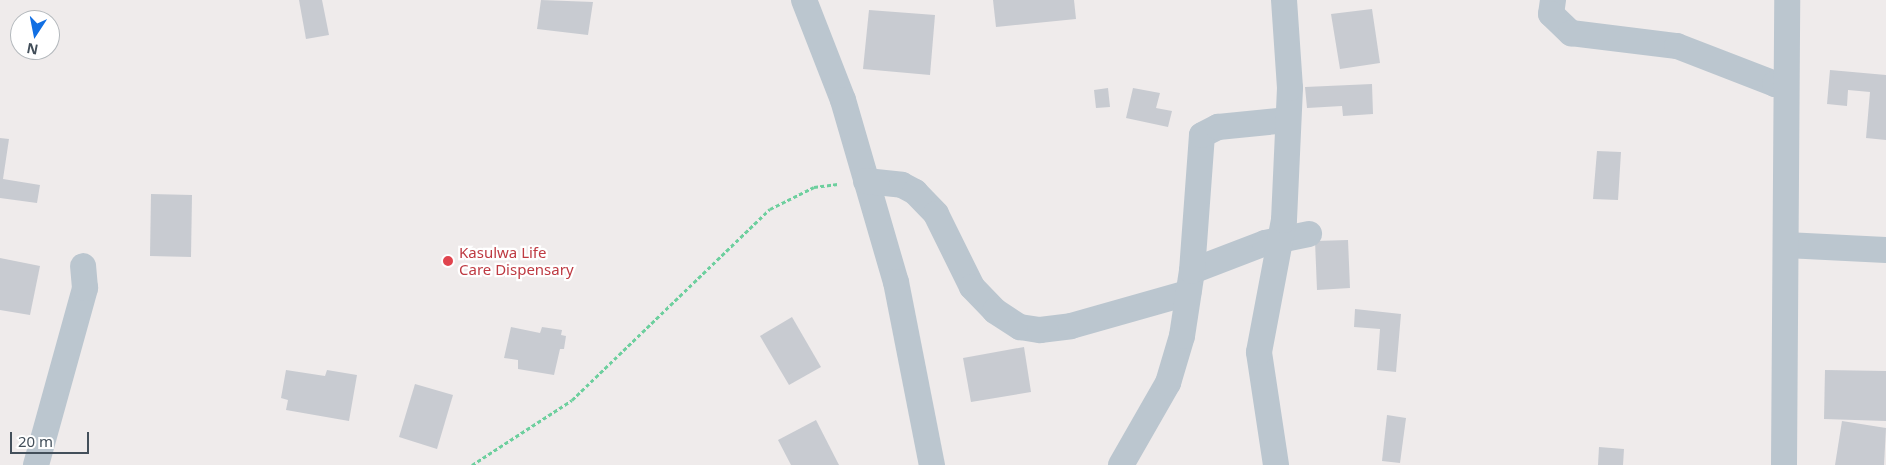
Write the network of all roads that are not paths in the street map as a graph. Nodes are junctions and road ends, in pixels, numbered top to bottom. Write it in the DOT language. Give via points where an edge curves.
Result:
graph roads {
  1 [pos="804,0"];
  2 [pos="1284,0"];
  3 [pos="1553,0"];
  4 [pos="1787,0"];
  5 [pos="1786,79"];
  6 [pos="1288,120"];
  7 [pos="866,181"];
  8 [pos="1309,234"];
  9 [pos="1280,240"];
  10 [pos="1786,245"];
  11 [pos="1886,250"];
  12 [pos="83,266"];
  13 [pos="1190,282"];
  14 [pos="36,465"];
  15 [pos="932,465"];
  16 [pos="1121,465"];
  17 [pos="1276,465"];
  18 [pos="1784,465"];
  1 -- 7 [label="street" via="843,100"];
  2 -- 6 [label="street"];
  3 -- 5 [label="street" via="1550,14 1571,33 1677,46 1775,84"];
  4 -- 5 [label="street"];
  5 -- 10 [label="street"];
  6 -- 9 [label="street"];
  6 -- 13 [label="street" via="1218,127 1202,135"];
  7 -- 13 [label="street" via="902,185 915,192 936,214 972,287 995,311 1020,327 1040,330 1071,326"];
  7 -- 15 [label="street" via="896,282"];
  8 -- 9 [label="street"];
  9 -- 13 [label="street"];
  9 -- 17 [label="street" via="1259,352"];
  10 -- 11 [label="street"];
  10 -- 18 [label="street"];
  12 -- 14 [label="street" via="85,288"];
  13 -- 16 [label="street" via="1168,382"];
}
